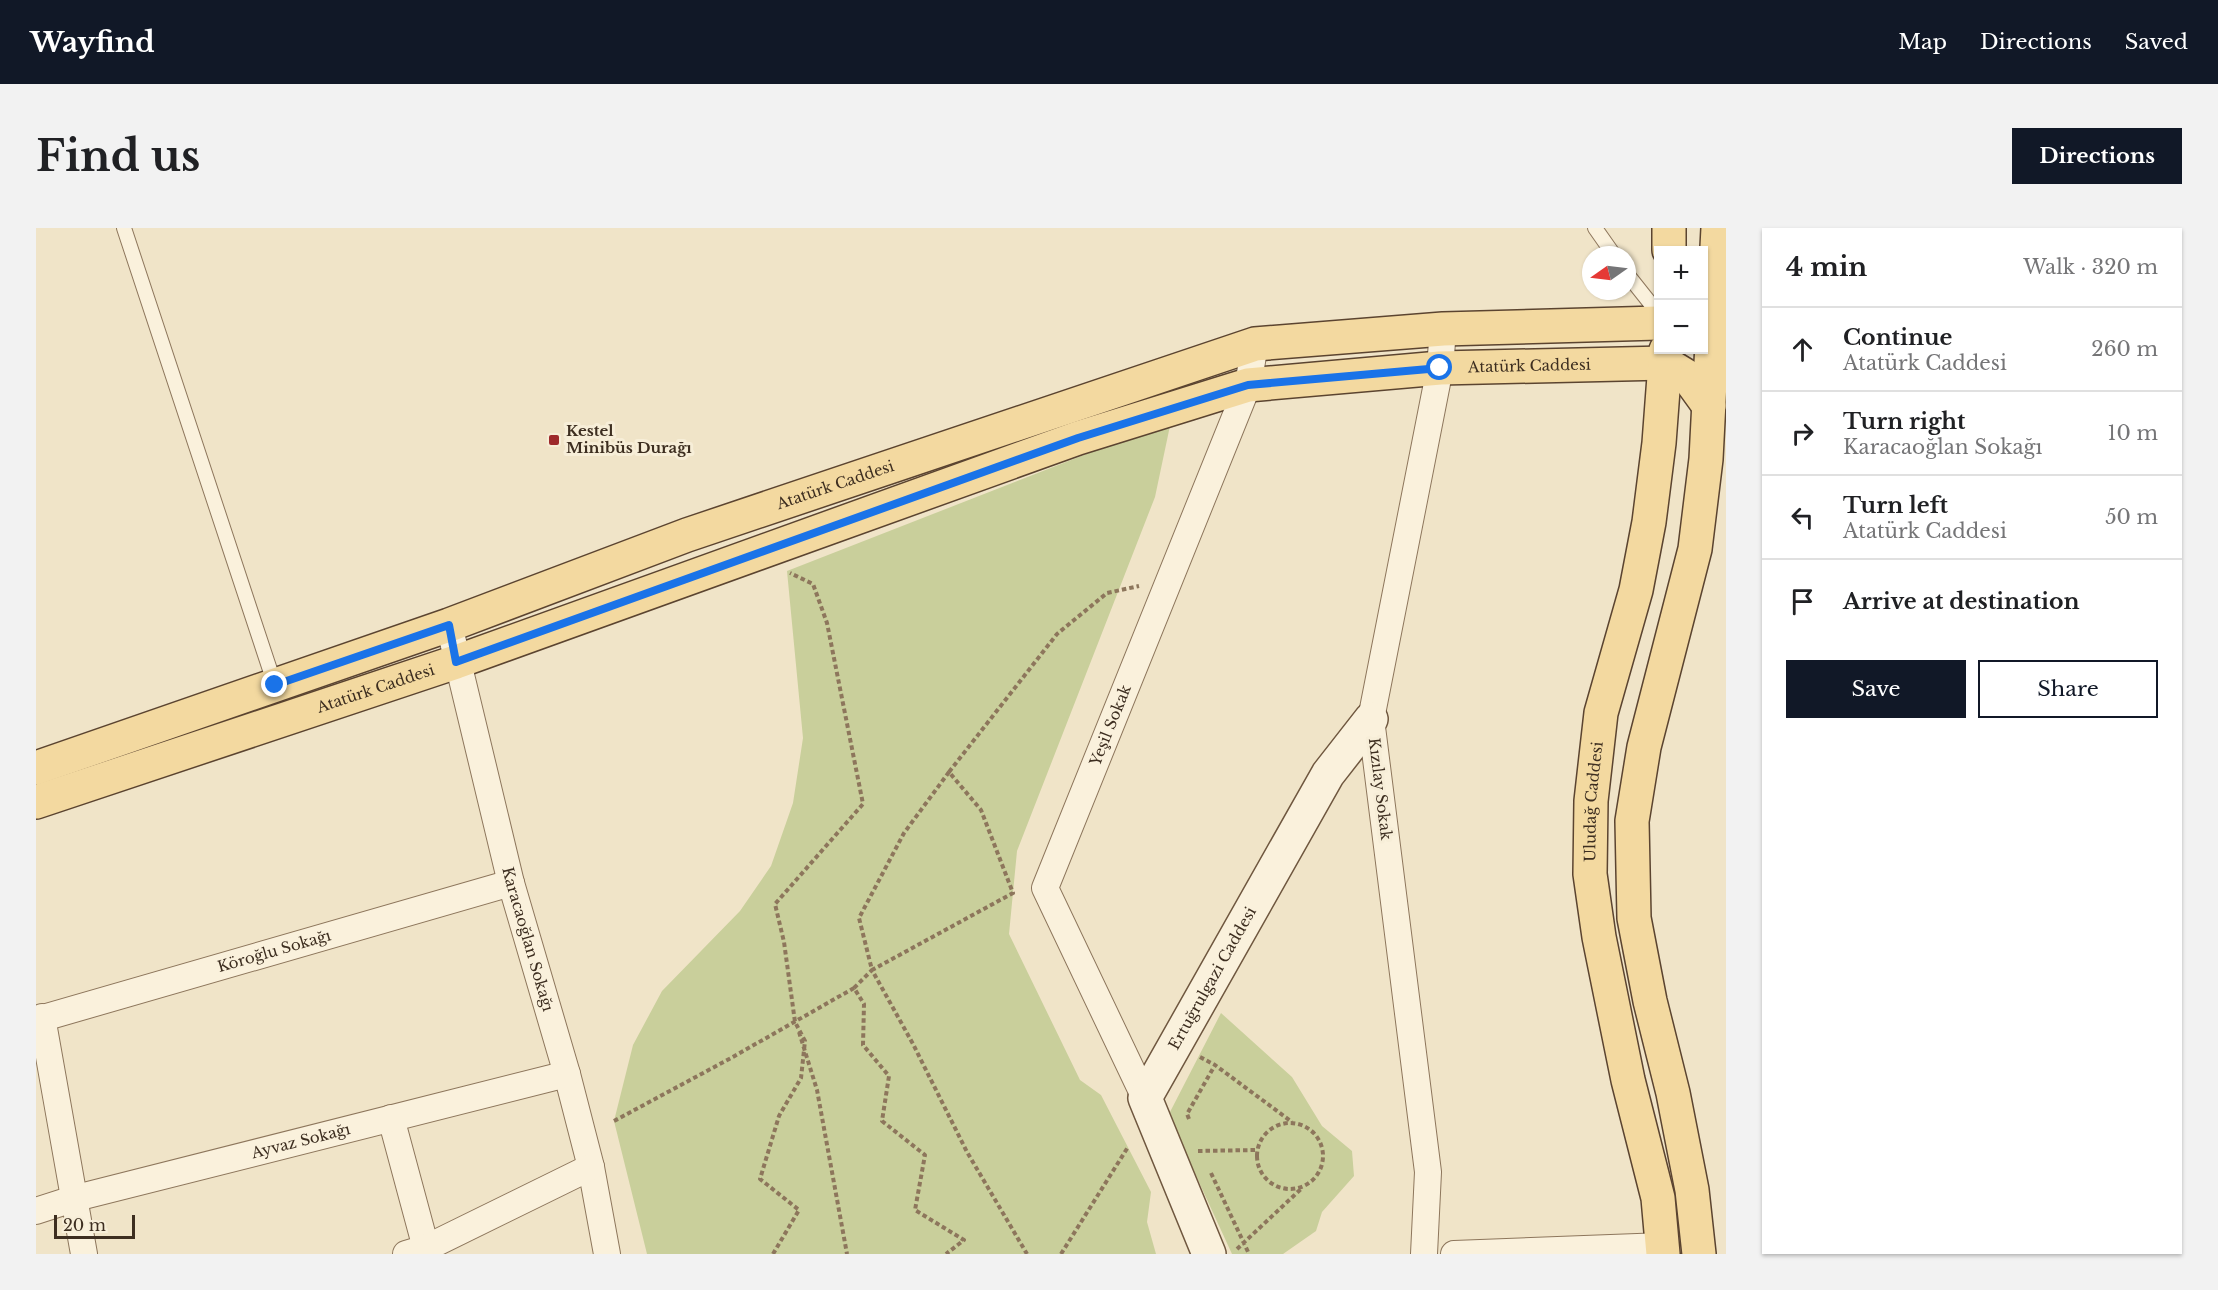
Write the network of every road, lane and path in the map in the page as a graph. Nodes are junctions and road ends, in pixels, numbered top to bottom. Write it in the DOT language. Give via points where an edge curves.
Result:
graph roads {
  1 [pos="124,228"];
  2 [pos="1595,228"];
  3 [pos="1669,228"];
  4 [pos="1718,228"];
  5 [pos="1608,246"];
  6 [pos="1669,246"];
  7 [pos="1636,285"];
  8 [pos="1709,302"];
  9 [pos="1654,307"];
  10 [pos="1654,323"];
  11 [pos="1443,329"];
  12 [pos="1255,344"];
  13 [pos="1666,356"];
  14 [pos="1440,368"];
  15 [pos="1248,385"];
  16 [pos="1709,406"];
  17 [pos="787,571"];
  18 [pos="1169,580"];
  19 [pos="449,625"];
  20 [pos="456,662"];
  21 [pos="275,685"];
  22 [pos="1371,719"];
  23 [pos="36,768"];
  24 [pos="949,772"];
  25 [pos="36,802"];
  26 [pos="511,883"];
  27 [pos="872,970"];
  28 [pos="854,988"];
  29 [pos="39,1019"];
  30 [pos="795,1022"];
  31 [pos="1176,1044"];
  32 [pos="804,1050"];
  33 [pos="1215,1065"];
  34 [pos="567,1074"];
  35 [pos="1145,1098"];
  36 [pos="391,1118"];
  37 [pos="614,1121"];
  38 [pos="1293,1122"];
  39 [pos="1190,1123"];
  40 [pos="1128,1147"];
  41 [pos="1182,1148"];
  42 [pos="1257,1150"];
  43 [pos="1200,1151"];
  44 [pos="1205,1161"];
  45 [pos="591,1167"];
  46 [pos="1210,1171"];
  47 [pos="1304,1186"];
  48 [pos="76,1198"];
  49 [pos="36,1211"];
  50 [pos="1245,1242"];
  51 [pos="1663,1250"];
  52 [pos="416,1251"];
  53 [pos="84,1254"];
  54 [pos="607,1254"];
  55 [pos="773,1254"];
  56 [pos="847,1254"];
  57 [pos="946,1254"];
  58 [pos="1027,1254"];
  59 [pos="1061,1254"];
  60 [pos="1209,1254"];
  61 [pos="1232,1254"];
  62 [pos="1249,1254"];
  63 [pos="1424,1254"];
  64 [pos="1454,1254"];
  65 [pos="1699,1254"];
  1 -- 21 [label="lane"];
  2 -- 5 [label="lane"];
  3 -- 6 [label="main road"];
  4 -- 8 [label="main road"];
  7 -- 9 [label="lane"];
  8 -- 16 [label="main road"];
  10 -- 11 [label="main road, Atatürk Caddesi"];
  11 -- 12 [label="main road, Atatürk Caddesi"];
  11 -- 14 [label="street, Kızılay Sokak"];
  12 -- 15 [label="street, Yeşil Sokak"];
  12 -- 19 [label="main road, Atatürk Caddesi" via="687,535"];
  13 -- 14 [label="main road, Atatürk Caddesi"];
  13 -- 16 [label="main road"];
  13 -- 51 [label="main road, Uludağ Caddesi" via="1649,522 1636,590 1601,713 1591,801 1590,863 1599,937 1628,1080 1658,1198"];
  14 -- 15 [label="main road, Atatürk Caddesi"];
  14 -- 22 [label="street, Kızılay Sokak"];
  15 -- 18 [label="street, Yeşil Sokak"];
  15 -- 20 [label="main road, Atatürk Caddesi" via="1078,438"];
  16 -- 65 [label="main road" via="1695,549 1644,747 1632,821 1634,918 1692,1190"];
  17 -- 30 [label="path" via="813,584 827,623 863,804 775,904"];
  18 -- 24 [label="path" via="1107,593 1057,634"];
  18 -- 35 [label="street, Yeşil Sokak" via="1045,888"];
  19 -- 20 [label="street, Karacaoğlan Sokağı"];
  19 -- 21 [label="main road, Atatürk Caddesi"];
  20 -- 25 [label="main road, Atatürk Caddesi"];
  20 -- 26 [label="street, Karacaoğlan Sokağı"];
  21 -- 23 [label="main road, Atatürk Caddesi"];
  22 -- 31 [label="main road, Ertuğrulgazi Caddesi" via="1328,774"];
  22 -- 63 [label="street, Kızılay Sokak" via="1428,1172"];
  24 -- 27 [label="path" via="904,833 859,918"];
  24 -- 27 [label="path" via="981,810 1013,893"];
  26 -- 29 [label="street, Köroğlu Sokağı"];
  26 -- 34 [label="street, Karacaoğlan Sokağı"];
  27 -- 28 [label="path"];
  27 -- 58 [label="path" via="967,1152"];
  28 -- 30 [label="path"];
  28 -- 57 [label="path" via="864,1004 863,1045 889,1076 882,1121 925,1155 915,1210 964,1240"];
  29 -- 48 [label="street"];
  30 -- 32 [label="path" via="805,1041"];
  30 -- 37 [label="path"];
  31 -- 33 [label="path"];
  31 -- 35 [label="main road, Ertuğrulgazi Caddesi"];
  32 -- 55 [label="path" via="801,1078 779,1116 760,1179 799,1210"];
  32 -- 56 [label="path" via="817,1090"];
  33 -- 38 [label="path"];
  33 -- 39 [label="path" via="1187,1114"];
  34 -- 36 [label="street, Ayvaz Sokağı"];
  34 -- 45 [label="street, Karacaoğlan Sokağı"];
  35 -- 41 [label="main road"];
  36 -- 48 [label="street, Ayvaz Sokağı"];
  36 -- 52 [label="street"];
  38 -- 42 [label="path" via="1267,1131"];
  38 -- 47 [label="path" via="1308,1127 1322,1144 1322,1167 1317,1177"];
  40 -- 59 [label="path"];
  41 -- 43 [label="path"];
  41 -- 43 [label="path"];
  41 -- 60 [label="main road"];
  42 -- 43 [label="path"];
  42 -- 47 [label="path" via="1260,1172 1267,1180 1287,1190"];
  43 -- 44 [label="path"];
  45 -- 52 [label="street"];
  45 -- 54 [label="street, Karacaoğlan Sokağı"];
  46 -- 50 [label="path"];
  47 -- 50 [label="path"];
  48 -- 49 [label="street, Ayvaz Sokağı"];
  48 -- 53 [label="street"];
  50 -- 61 [label="path"];
  50 -- 62 [label="path"];
  51 -- 64 [label="street"];
}
